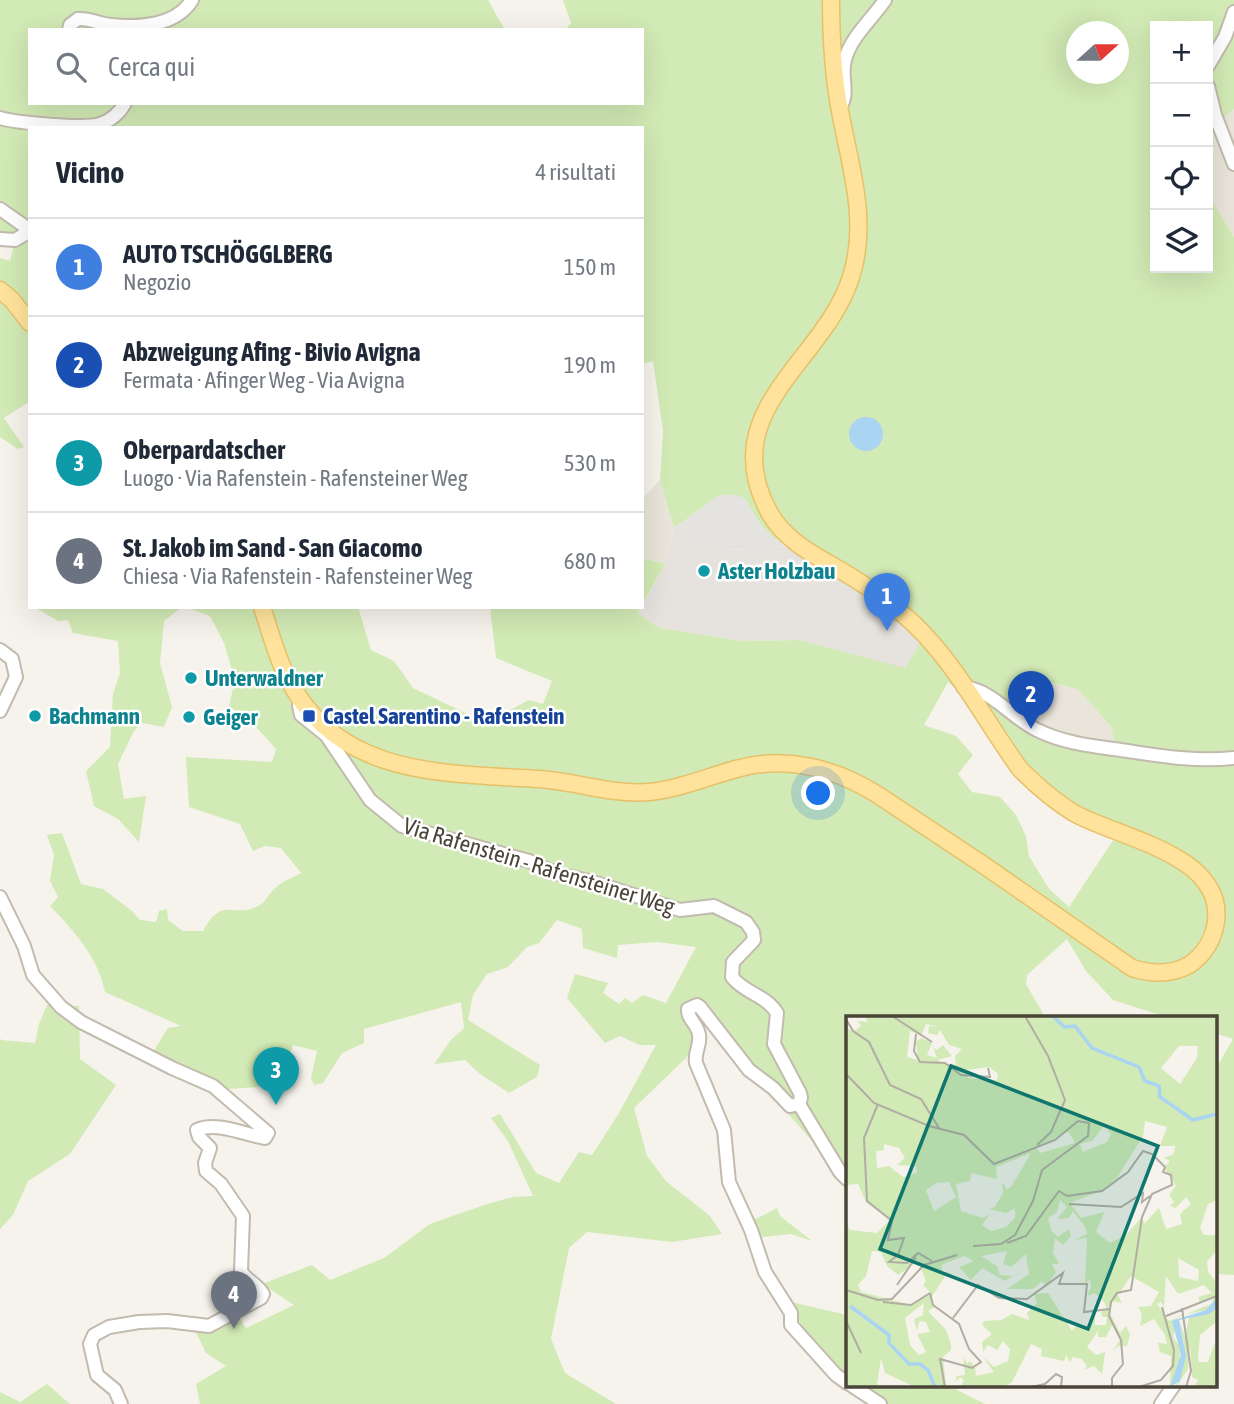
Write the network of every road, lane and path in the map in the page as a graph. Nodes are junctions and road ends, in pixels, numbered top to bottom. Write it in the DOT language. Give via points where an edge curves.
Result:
graph roads {
  1 [pos="192,0"];
  2 [pos="831,0"];
  3 [pos="885,0"];
  4 [pos="1234,12"];
  5 [pos="69,28"];
  6 [pos="1213,57"];
  7 [pos="124,105"];
  8 [pos="1213,107"];
  9 [pos="840,108"];
  10 [pos="0,118"];
  11 [pos="92,126"];
  12 [pos="92,126"];
  13 [pos="1234,164"];
  14 [pos="0,209"];
  15 [pos="28,229"];
  16 [pos="28,231"];
  17 [pos="0,239"];
  18 [pos="0,290"];
  19 [pos="28,320"];
  20 [pos="263,609"];
  21 [pos="0,650"];
  22 [pos="963,687"];
  23 [pos="301,699"];
  24 [pos="0,711"];
  25 [pos="1234,758"];
  26 [pos="0,897"];
  27 [pos="799,1104"];
  28 [pos="846,1178"];
  29 [pos="846,1382"];
  30 [pos="852,1386"];
  31 [pos="1173,1386"];
  32 [pos="121,1404"];
  33 [pos="880,1404"];
  34 [pos="1161,1404"];
  1 -- 5 [label="street" via="163,22 114,26 78,19"];
  2 -- 9 [label="main road"];
  3 -- 9 [label="street" via="847,53 845,98"];
  4 -- 6 [label="street"];
  7 -- 11 [label="street" via="108,120"];
  8 -- 13 [label="street"];
  9 -- 22 [label="main road" via="858,205 857,256 835,312 766,407 756,444 758,484 770,514 792,541 863,585 912,623"];
  10 -- 12 [label="street"];
  14 -- 15 [label="street"];
  16 -- 17 [label="street" via="16,240"];
  18 -- 19 [label="main road"];
  20 -- 23 [label="main road" via="288,679"];
  21 -- 24 [label="street" via="12,659 16,677"];
  22 -- 23 [label="main road" via="1020,769 1061,804 1174,857 1204,879 1217,916 1214,933 1198,958 1167,972 1132,968 862,785 828,771 761,764 672,788 629,792 543,779 436,773 400,766 360,750 328,729"];
  22 -- 25 [label="street" via="986,692 1032,728 1073,743 1182,760"];
  23 -- 27 [label="street, Via Rafenstein - Rafensteiner Weg" via="299,710 304,718 326,736 370,800 402,826 529,861 680,911 714,906 747,922 754,940 733,962 732,977 775,1009 774,1044 800,1093"];
  26 -- 32 [label="street" via="33,975 61,1007 81,1022 213,1086 268,1133 265,1138 205,1127 197,1130 210,1149 206,1171 243,1216 241,1271 260,1289 261,1298 209,1326 139,1322 108,1326 94,1335 90,1343 97,1375 114,1390"];
  27 -- 28 [label="street"];
  27 -- 29 [label="street" via="790,1106 748,1070 700,1007 688,1009 700,1037 696,1063 724,1130 729,1182 765,1272 791,1313 791,1325"];
  30 -- 33 [label="street"];
  31 -- 34 [label="street"];
}
